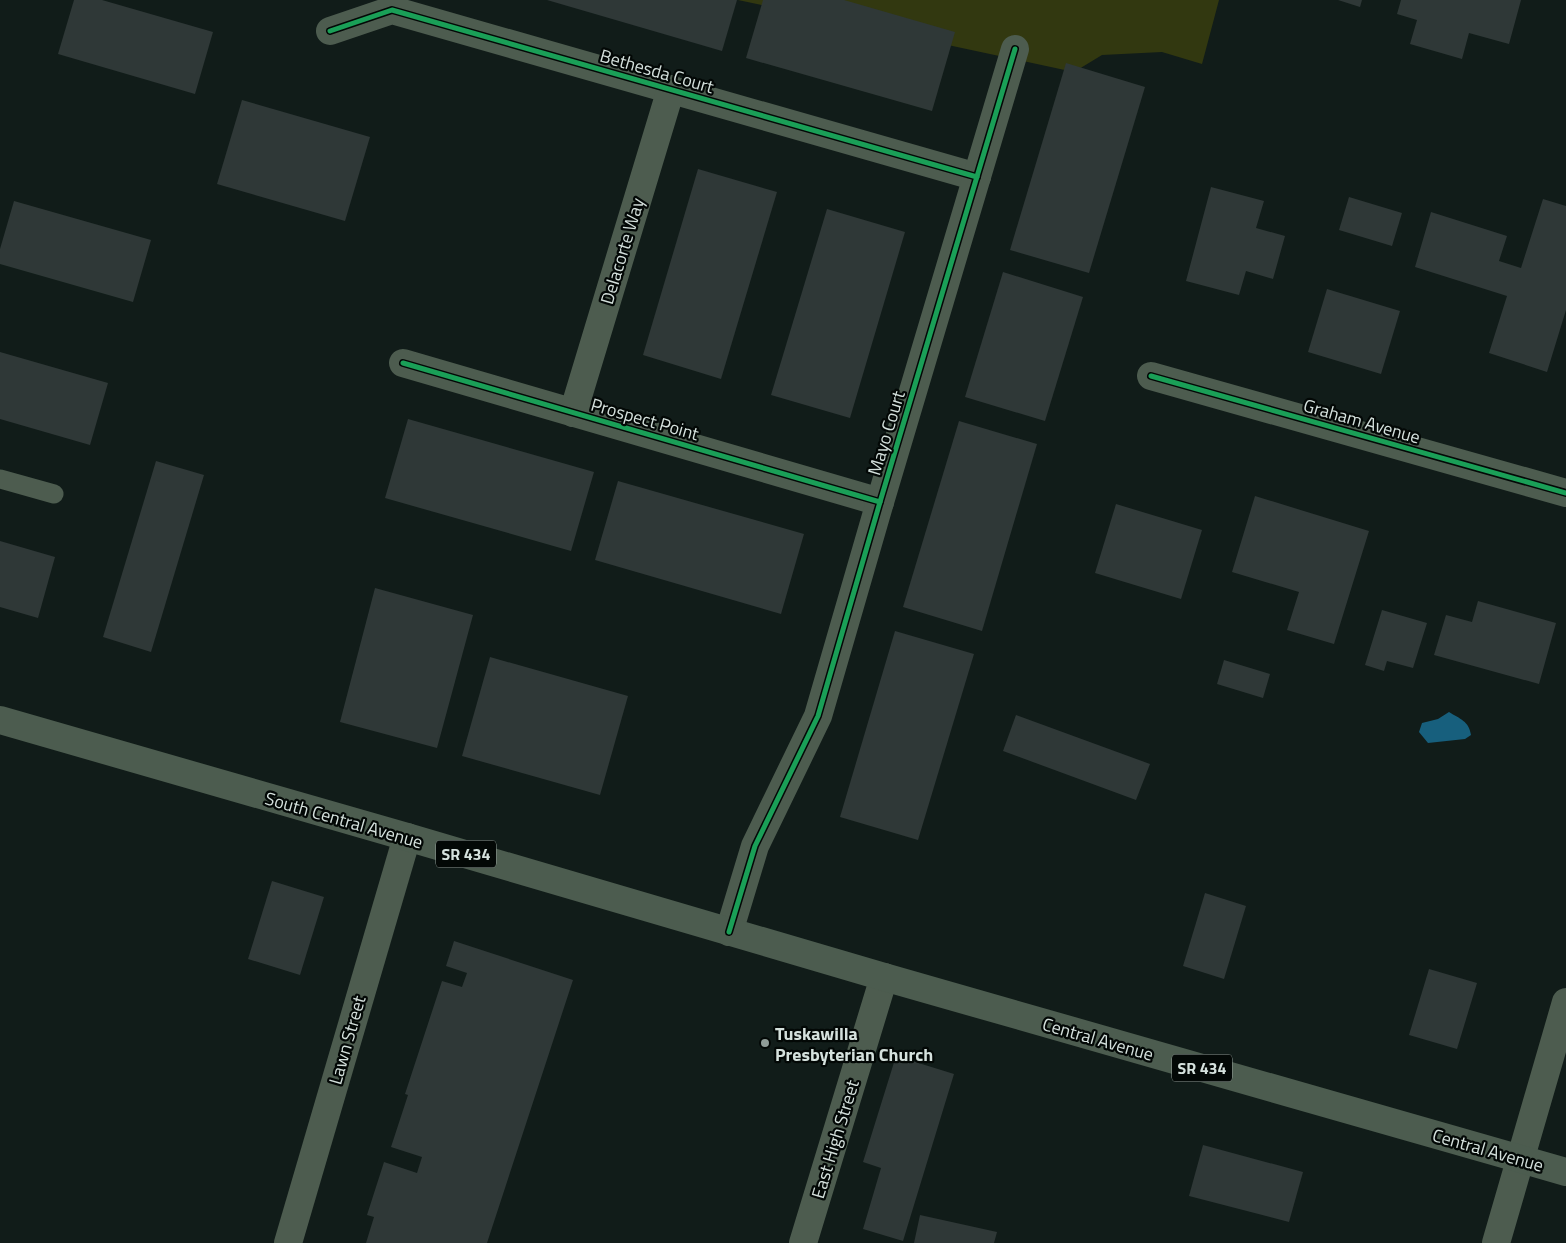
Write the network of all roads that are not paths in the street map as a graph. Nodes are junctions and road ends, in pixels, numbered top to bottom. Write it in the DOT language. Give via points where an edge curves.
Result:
graph roads {
  1 [pos="330,31"];
  2 [pos="1015,49"];
  3 [pos="671,89"];
  4 [pos="977,177"];
  5 [pos="403,363"];
  6 [pos="1151,376"];
  7 [pos="573,412"];
  8 [pos="0,479"];
  9 [pos="1566,493"];
  10 [pos="54,494"];
  11 [pos="880,502"];
  12 [pos="0,720"];
  13 [pos="407,837"];
  14 [pos="688,920"];
  15 [pos="729,932"];
  16 [pos="884,977"];
  17 [pos="1566,1002"];
  18 [pos="1520,1159"];
  19 [pos="1566,1172"];
  20 [pos="288,1243"];
  21 [pos="803,1243"];
  22 [pos="1496,1243"];
  1 -- 3 [label="street, Bethesda Court" via="392,10"];
  2 -- 4 [label="street, Mayo Court"];
  3 -- 4 [label="street, Bethesda Court"];
  3 -- 7 [label="street, Delacorte Way"];
  4 -- 11 [label="street, Mayo Court"];
  5 -- 7 [label="street, Prospect Point"];
  6 -- 9 [label="street, Graham Avenue"];
  7 -- 11 [label="street, Prospect Point"];
  8 -- 10 [label="lane"];
  11 -- 15 [label="street, Mayo Court" via="818,716 755,846"];
  12 -- 13 [label="main road, South Central Avenue / SR 434"];
  13 -- 14 [label="main road, South Central Avenue / SR 434"];
  13 -- 20 [label="street, Lawn Street"];
  14 -- 15 [label="main road, Central Avenue"];
  15 -- 16 [label="main road, Central Avenue / SR 434"];
  16 -- 18 [label="main road, Central Avenue / SR 434"];
  16 -- 21 [label="street, East High Street"];
  17 -- 18 [label="street"];
  18 -- 19 [label="main road, Central Avenue / SR 434"];
  18 -- 22 [label="street"];
}
